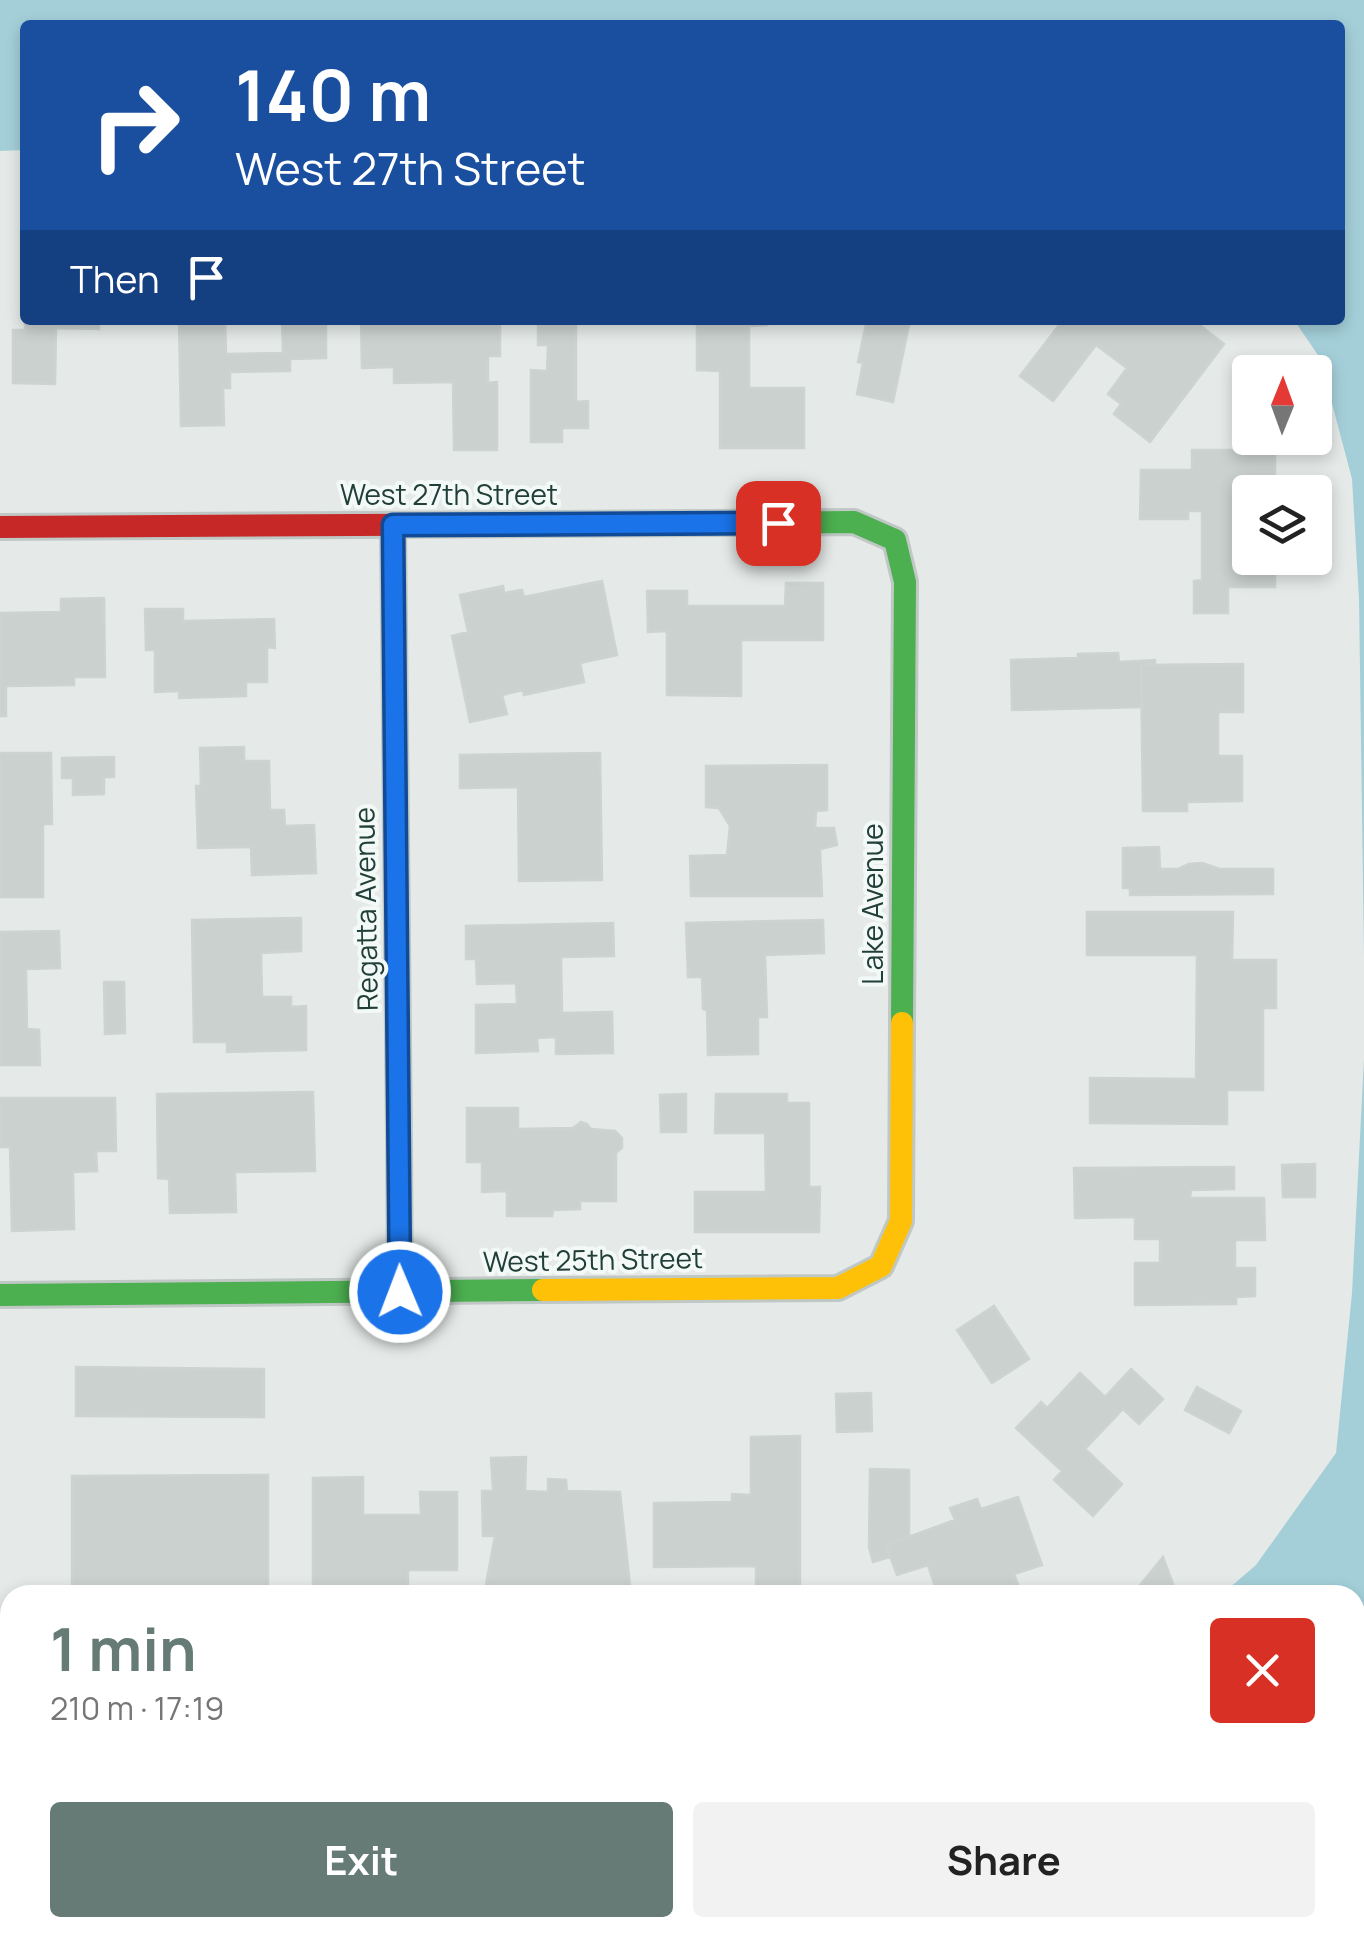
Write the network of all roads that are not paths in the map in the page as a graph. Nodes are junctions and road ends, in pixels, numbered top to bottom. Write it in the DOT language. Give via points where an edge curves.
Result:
graph roads {
  1 [pos="393,525"];
  2 [pos="0,527"];
  3 [pos="895,540"];
  4 [pos="881,1266"];
  5 [pos="400,1292"];
  6 [pos="0,1295"];
  1 -- 2 [label="street, West 27th Street"];
  1 -- 3 [label="street, West 27th Street" via="854,522"];
  1 -- 5 [label="street, Regatta Avenue"];
  3 -- 4 [label="street, Lake Avenue" via="904,582 901,1221"];
  4 -- 5 [label="street, West 25th Street" via="838,1288"];
  5 -- 6 [label="street, West 25th Street"];
}
